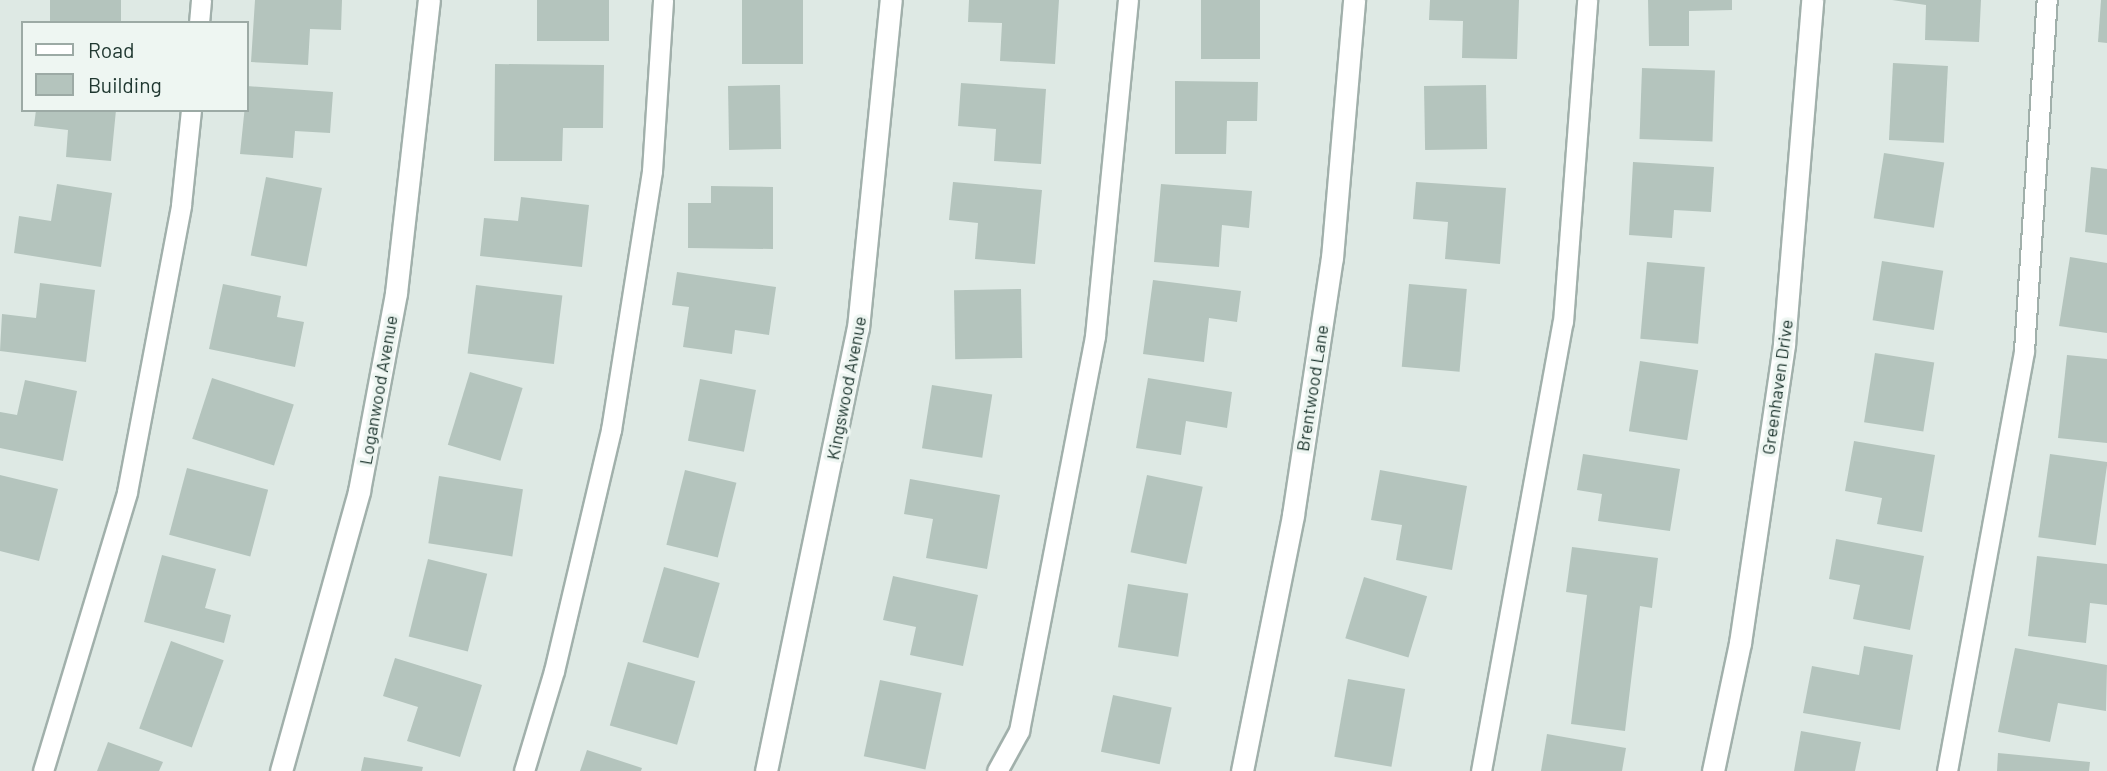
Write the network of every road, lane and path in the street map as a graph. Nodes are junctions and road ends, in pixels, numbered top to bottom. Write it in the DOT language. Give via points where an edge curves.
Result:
graph roads {
  1 [pos="201,0"];
  2 [pos="429,0"];
  3 [pos="663,0"];
  4 [pos="891,0"];
  5 [pos="1128,0"];
  6 [pos="1354,0"];
  7 [pos="1587,0"];
  8 [pos="1812,0"];
  9 [pos="2047,0"];
  10 [pos="199,21"];
  11 [pos="191,112"];
  12 [pos="43,771"];
  13 [pos="281,771"];
  14 [pos="524,771"];
  15 [pos="766,771"];
  16 [pos="997,771"];
  17 [pos="1242,771"];
  18 [pos="1481,771"];
  19 [pos="1713,771"];
  20 [pos="1947,771"];
  1 -- 10 [label="lane"];
  2 -- 13 [label="street, Loganwood Avenue" via="396,293 359,491"];
  3 -- 14 [label="lane" via="652,171 611,430 554,671"];
  4 -- 15 [label="street, Kingswood Avenue" via="858,328"];
  5 -- 16 [label="lane" via="1095,336 1019,731"];
  6 -- 17 [label="street, Brentwood Lane" via="1332,258 1293,515"];
  7 -- 18 [label="lane" via="1563,322"];
  8 -- 19 [label="street, Greenhaven Drive" via="1784,344 1740,643"];
  9 -- 20 [label="lane" via="2024,351"];
  11 -- 12 [label="lane" via="181,205 127,492"];
}
